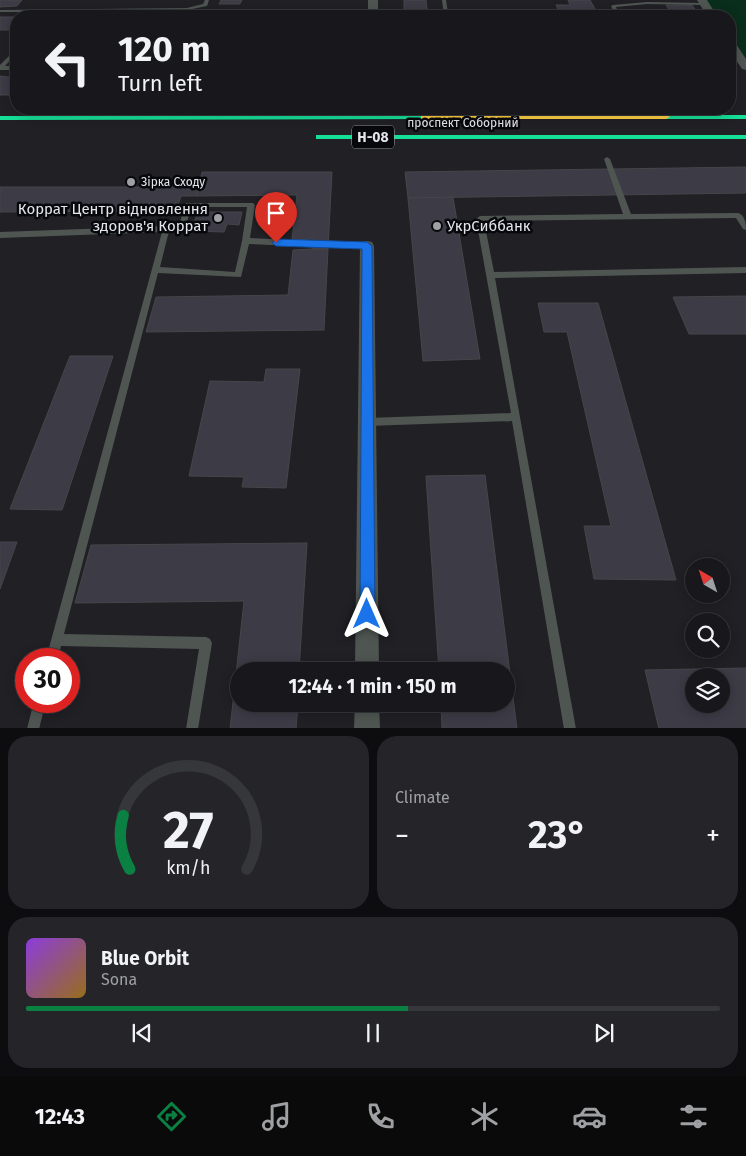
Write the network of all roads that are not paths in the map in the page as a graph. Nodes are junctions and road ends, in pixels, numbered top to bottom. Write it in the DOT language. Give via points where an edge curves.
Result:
graph roads {
  1 [pos="207,0"];
  2 [pos="646,2"];
  3 [pos="703,2"];
  4 [pos="57,10"];
  5 [pos="615,10"];
  6 [pos="736,51"];
  7 [pos="10,57"];
  8 [pos="746,66"];
  9 [pos="10,68"];
  10 [pos="746,117"];
  11 [pos="0,118"];
  12 [pos="306,137"];
  13 [pos="746,138"];
  14 [pos="607,159"];
  15 [pos="628,217"];
  16 [pos="746,227"];
  17 [pos="166,229"];
  18 [pos="0,235"];
  19 [pos="246,241"];
  20 [pos="367,246"];
  21 [pos="155,270"];
  22 [pos="746,270"];
  23 [pos="490,274"];
  24 [pos="516,417"];
  25 [pos="367,422"];
  26 [pos="57,640"];
  27 [pos="55,648"];
  28 [pos="367,662"];
  29 [pos="367,712"];
  30 [pos="37,713"];
  31 [pos="33,728"];
  32 [pos="192,728"];
  33 [pos="367,728"];
  34 [pos="570,728"];
  1 -- 4 [label="lane" via="205,5 187,9"];
  2 -- 3 [label="lane"];
  2 -- 5 [label="lane" via="613,6"];
  6 -- 8 [label="street"];
  7 -- 9 [label="lane" via="0,68"];
  10 -- 11 [label="main road, проспект Соборний / Н-08"];
  12 -- 13 [label="main road, проспект Соборний / Н-08"];
  14 -- 15 [label="lane"];
  15 -- 16 [label="lane" via="738,215"];
  15 -- 23 [label="lane" via="480,219"];
  17 -- 18 [label="lane"];
  17 -- 19 [label="lane" via="183,224 188,205 251,205"];
  17 -- 21 [label="lane"];
  19 -- 20 [label="lane"];
  19 -- 21 [label="lane" via="238,275"];
  20 -- 25 [label="street"];
  21 -- 26 [label="lane"];
  22 -- 23 [label="lane"];
  23 -- 24 [label="lane"];
  24 -- 25 [label="lane"];
  24 -- 34 [label="lane"];
  25 -- 28 [label="street"];
  26 -- 27 [label="lane"];
  26 -- 32 [label="lane" via="206,643"];
  29 -- 33 [label="street"];
  30 -- 31 [label="lane"];
}
